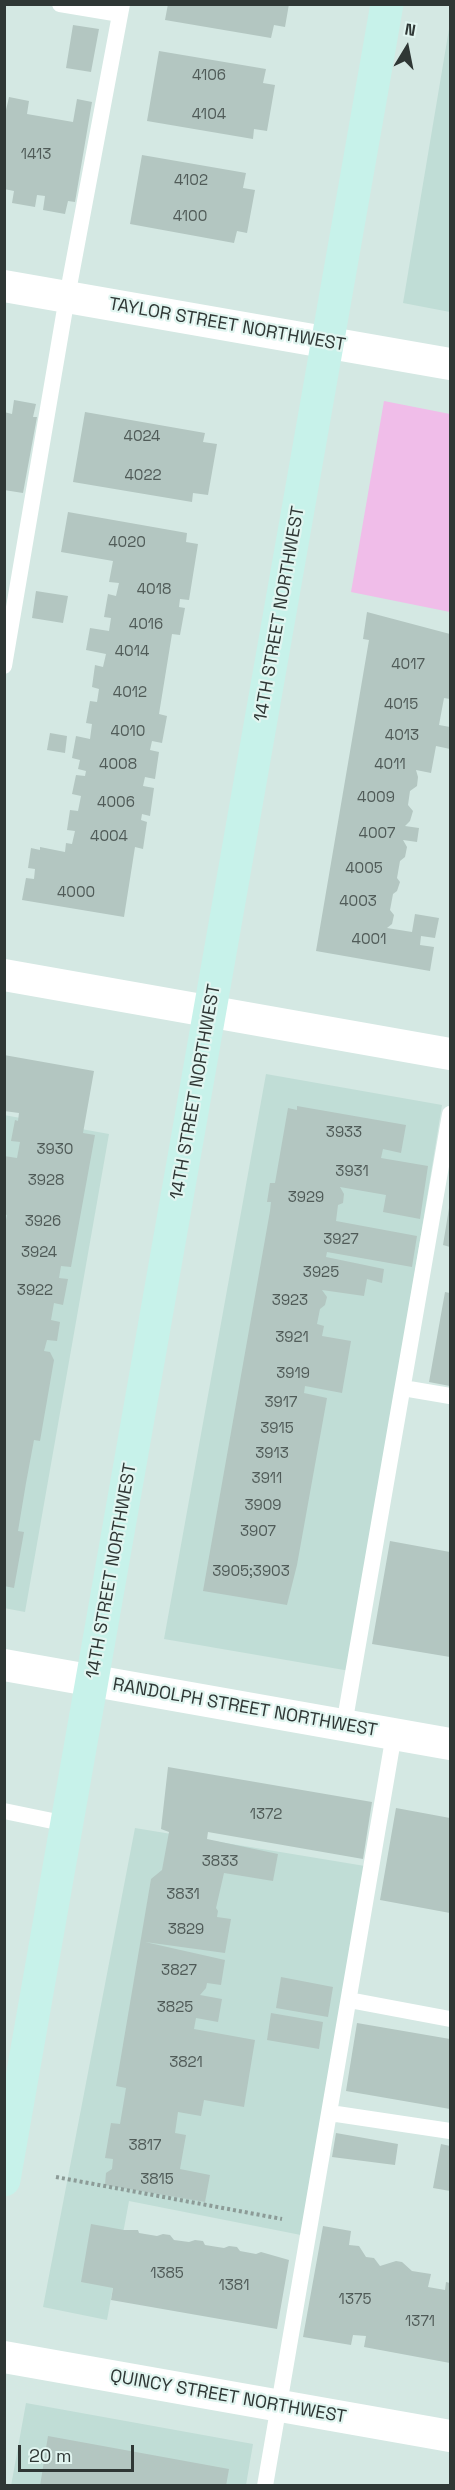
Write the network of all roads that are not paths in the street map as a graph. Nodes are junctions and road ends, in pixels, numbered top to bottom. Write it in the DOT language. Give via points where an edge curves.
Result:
graph roads {
  1 [pos="60,4"];
  2 [pos="387,4"];
  3 [pos="121,9"];
  4 [pos="4,286"];
  5 [pos="67,297"];
  6 [pos="327,343"];
  7 [pos="450,364"];
  8 [pos="8,631"];
  9 [pos="4,666"];
  10 [pos="4,975"];
  11 [pos="210,1011"];
  12 [pos="450,1054"];
  13 [pos="450,1114"];
  14 [pos="403,1388"];
  15 [pos="450,1396"];
  16 [pos="4,1665"];
  17 [pos="93,1680"];
  18 [pos="344,1725"];
  19 [pos="394,1734"];
  20 [pos="450,1744"];
  21 [pos="4,1811"];
  22 [pos="67,1824"];
  23 [pos="349,2000"];
  24 [pos="450,2019"];
  25 [pos="330,2113"];
  26 [pos="450,2131"];
  27 [pos="5,2172"];
  28 [pos="4,2357"];
  29 [pos="279,2406"];
  30 [pos="450,2436"];
  31 [pos="265,2486"];
  1 -- 3 [label="lane"];
  2 -- 6 [label="main road, 14TH STREET NORTHWEST"];
  3 -- 5 [label="lane"];
  4 -- 5 [label="street, TAYLOR STREET NORTHWEST"];
  5 -- 6 [label="street, TAYLOR STREET NORTHWEST"];
  5 -- 8 [label="lane"];
  6 -- 7 [label="street, TAYLOR STREET NORTHWEST"];
  6 -- 11 [label="main road, 14TH STREET NORTHWEST"];
  8 -- 9 [label="lane"];
  10 -- 11 [label="street"];
  11 -- 12 [label="street"];
  11 -- 17 [label="main road, 14TH STREET NORTHWEST"];
  13 -- 14 [label="lane"];
  14 -- 15 [label="lane"];
  14 -- 18 [label="lane"];
  16 -- 17 [label="street, RANDOLPH STREET NORTHWEST"];
  17 -- 18 [label="street, RANDOLPH STREET NORTHWEST"];
  17 -- 22 [label="main road, 14TH STREET NORTHWEST"];
  18 -- 19 [label="street, RANDOLPH STREET NORTHWEST"];
  19 -- 20 [label="street, RANDOLPH STREET NORTHWEST"];
  19 -- 23 [label="lane"];
  21 -- 22 [label="lane"];
  22 -- 27 [label="main road, 14TH STREET NORTHWEST"];
  23 -- 24 [label="lane"];
  23 -- 25 [label="lane"];
  25 -- 26 [label="lane"];
  25 -- 29 [label="lane"];
  28 -- 29 [label="street, QUINCY STREET NORTHWEST"];
  29 -- 30 [label="street, QUINCY STREET NORTHWEST"];
  29 -- 31 [label="lane"];
}
